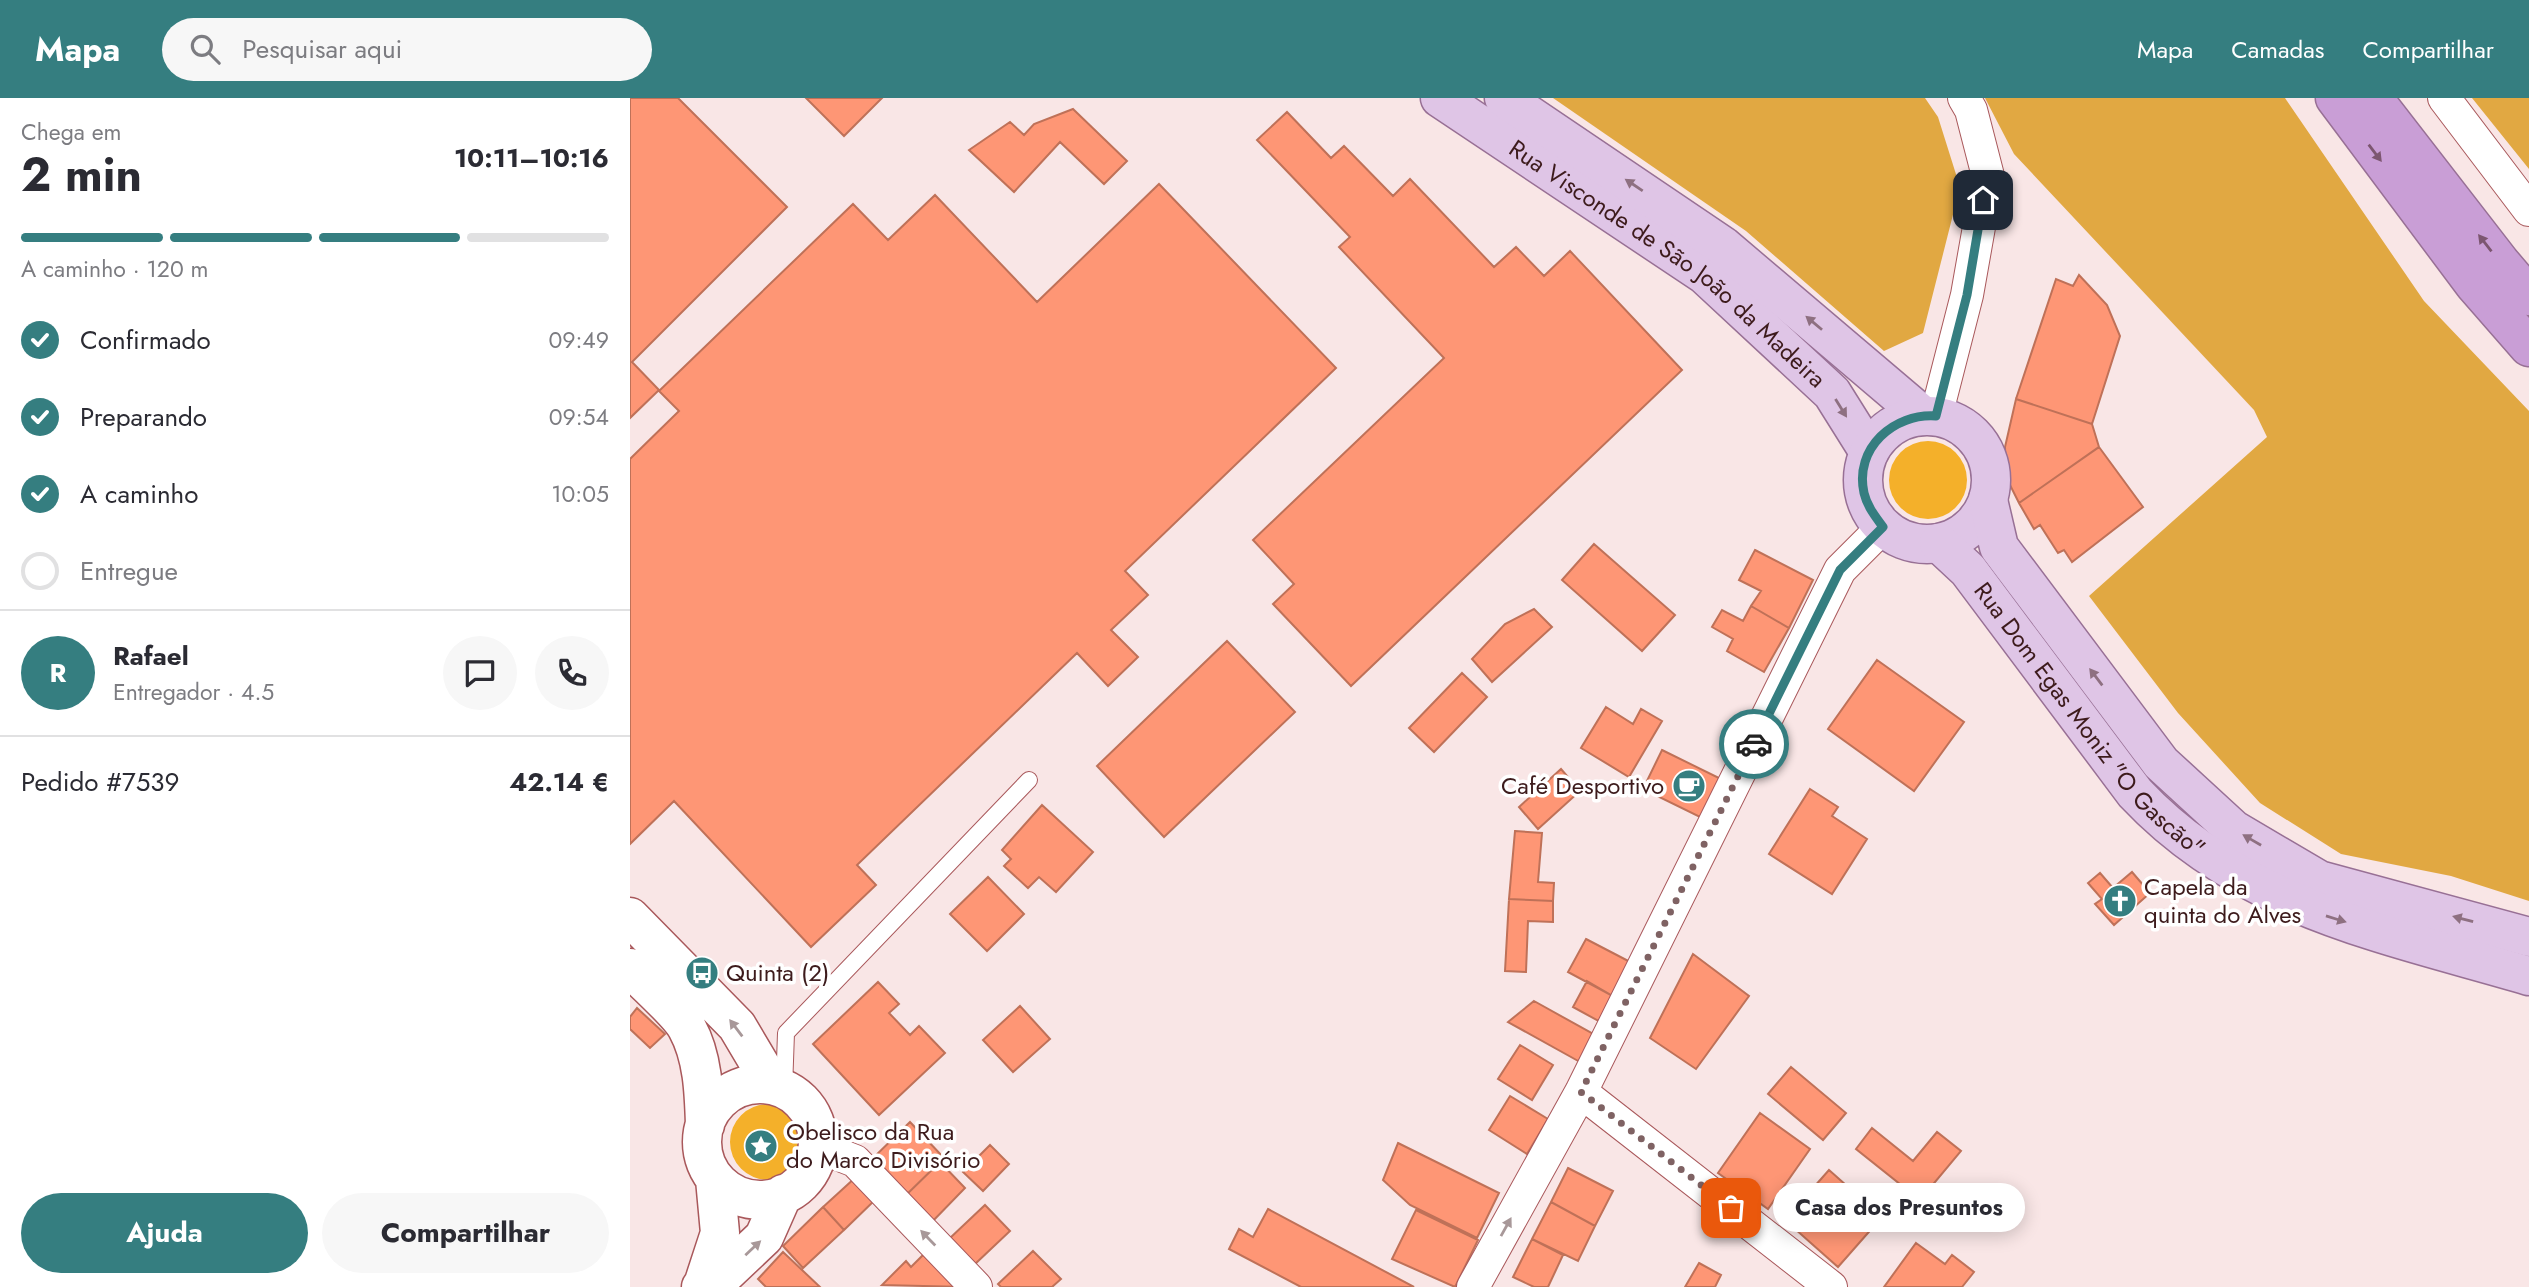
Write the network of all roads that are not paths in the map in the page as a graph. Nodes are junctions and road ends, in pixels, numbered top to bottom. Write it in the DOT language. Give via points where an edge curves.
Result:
graph roads {
  1 [pos="1440,98"];
  2 [pos="1504,98"];
  3 [pos="1964,98"];
  4 [pos="2335,98"];
  5 [pos="2373,98"];
  6 [pos="2444,98"];
  7 [pos="2529,211"];
  8 [pos="2529,296"];
  9 [pos="2529,347"];
  10 [pos="1929,416"];
  11 [pos="1869,452"];
  12 [pos="1988,500"];
  13 [pos="1883,527"];
  14 [pos="1938,543"];
  15 [pos="1029,780"];
  16 [pos="630,917"];
  17 [pos="2529,937"];
  18 [pos="630,968"];
  19 [pos="2529,976"];
  20 [pos="778,1087"];
  21 [pos="1581,1092"];
  22 [pos="705,1125"];
  23 [pos="819,1147"];
  24 [pos="715,1179"];
  25 [pos="783,1194"];
  26 [pos="702,1286"];
  27 [pos="976,1287"];
  28 [pos="1474,1287"];
  29 [pos="1831,1287"];
  1 -- 11 [label="main road, Rua Visconde de São João da Madeira, one-way" via="1704,275 1832,393"];
  10 -- 2 [label="main road, Rua Visconde de São João da Madeira, one-way" via="1723,246"];
  3 -- 10 [label="street" via="1987,176 1967,295"];
  4 -- 9 [label="highway, one-way" via="2474,284"];
  8 -- 5 [label="highway, one-way"];
  6 -- 7 [label="street"];
  10 -- 11 [label="main road" via="1897,423"];
  10 -- 12 [label="main road" via="1954,421 1982,446 1990,463"];
  11 -- 13 [label="main road" via="1863,471 1864,492"];
  12 -- 14 [label="main road" via="1966,531"];
  17 -- 12 [label="main road, Rua Dom Egas Moniz \"O Gascão\", one-way" via="2319,880 2234,830 2161,762 1999,547"];
  13 -- 14 [label="main road" via="1909,542"];
  13 -- 21 [label="street" via="1840,570"];
  14 -- 19 [label="main road, Rua Dom Egas Moniz \"O Gascão\", one-way" via="1975,580 2135,793 2214,860 2247,881 2327,916"];
  15 -- 20 [label="lane" via="786,1033"];
  20 -- 16 [label="street, one-way" via="737,1026"];
  18 -- 22 [label="street" via="687,1026 704,1086"];
  20 -- 22 [label="street" via="748,1086 726,1096"];
  20 -- 23 [label="street" via="795,1095 809,1110"];
  28 -- 21 [label="street, one-way"];
  21 -- 29 [label="street"];
  22 -- 24 [label="street" via="703,1153"];
  23 -- 25 [label="street" via="809,1174"];
  27 -- 23 [label="street, one-way" via="855,1161"];
  24 -- 25 [label="street" via="729,1192 748,1199 766,1200"];
  24 -- 26 [label="street" via="720,1233"];
  26 -- 25 [label="street, one-way" via="726,1273 764,1237"];
}
